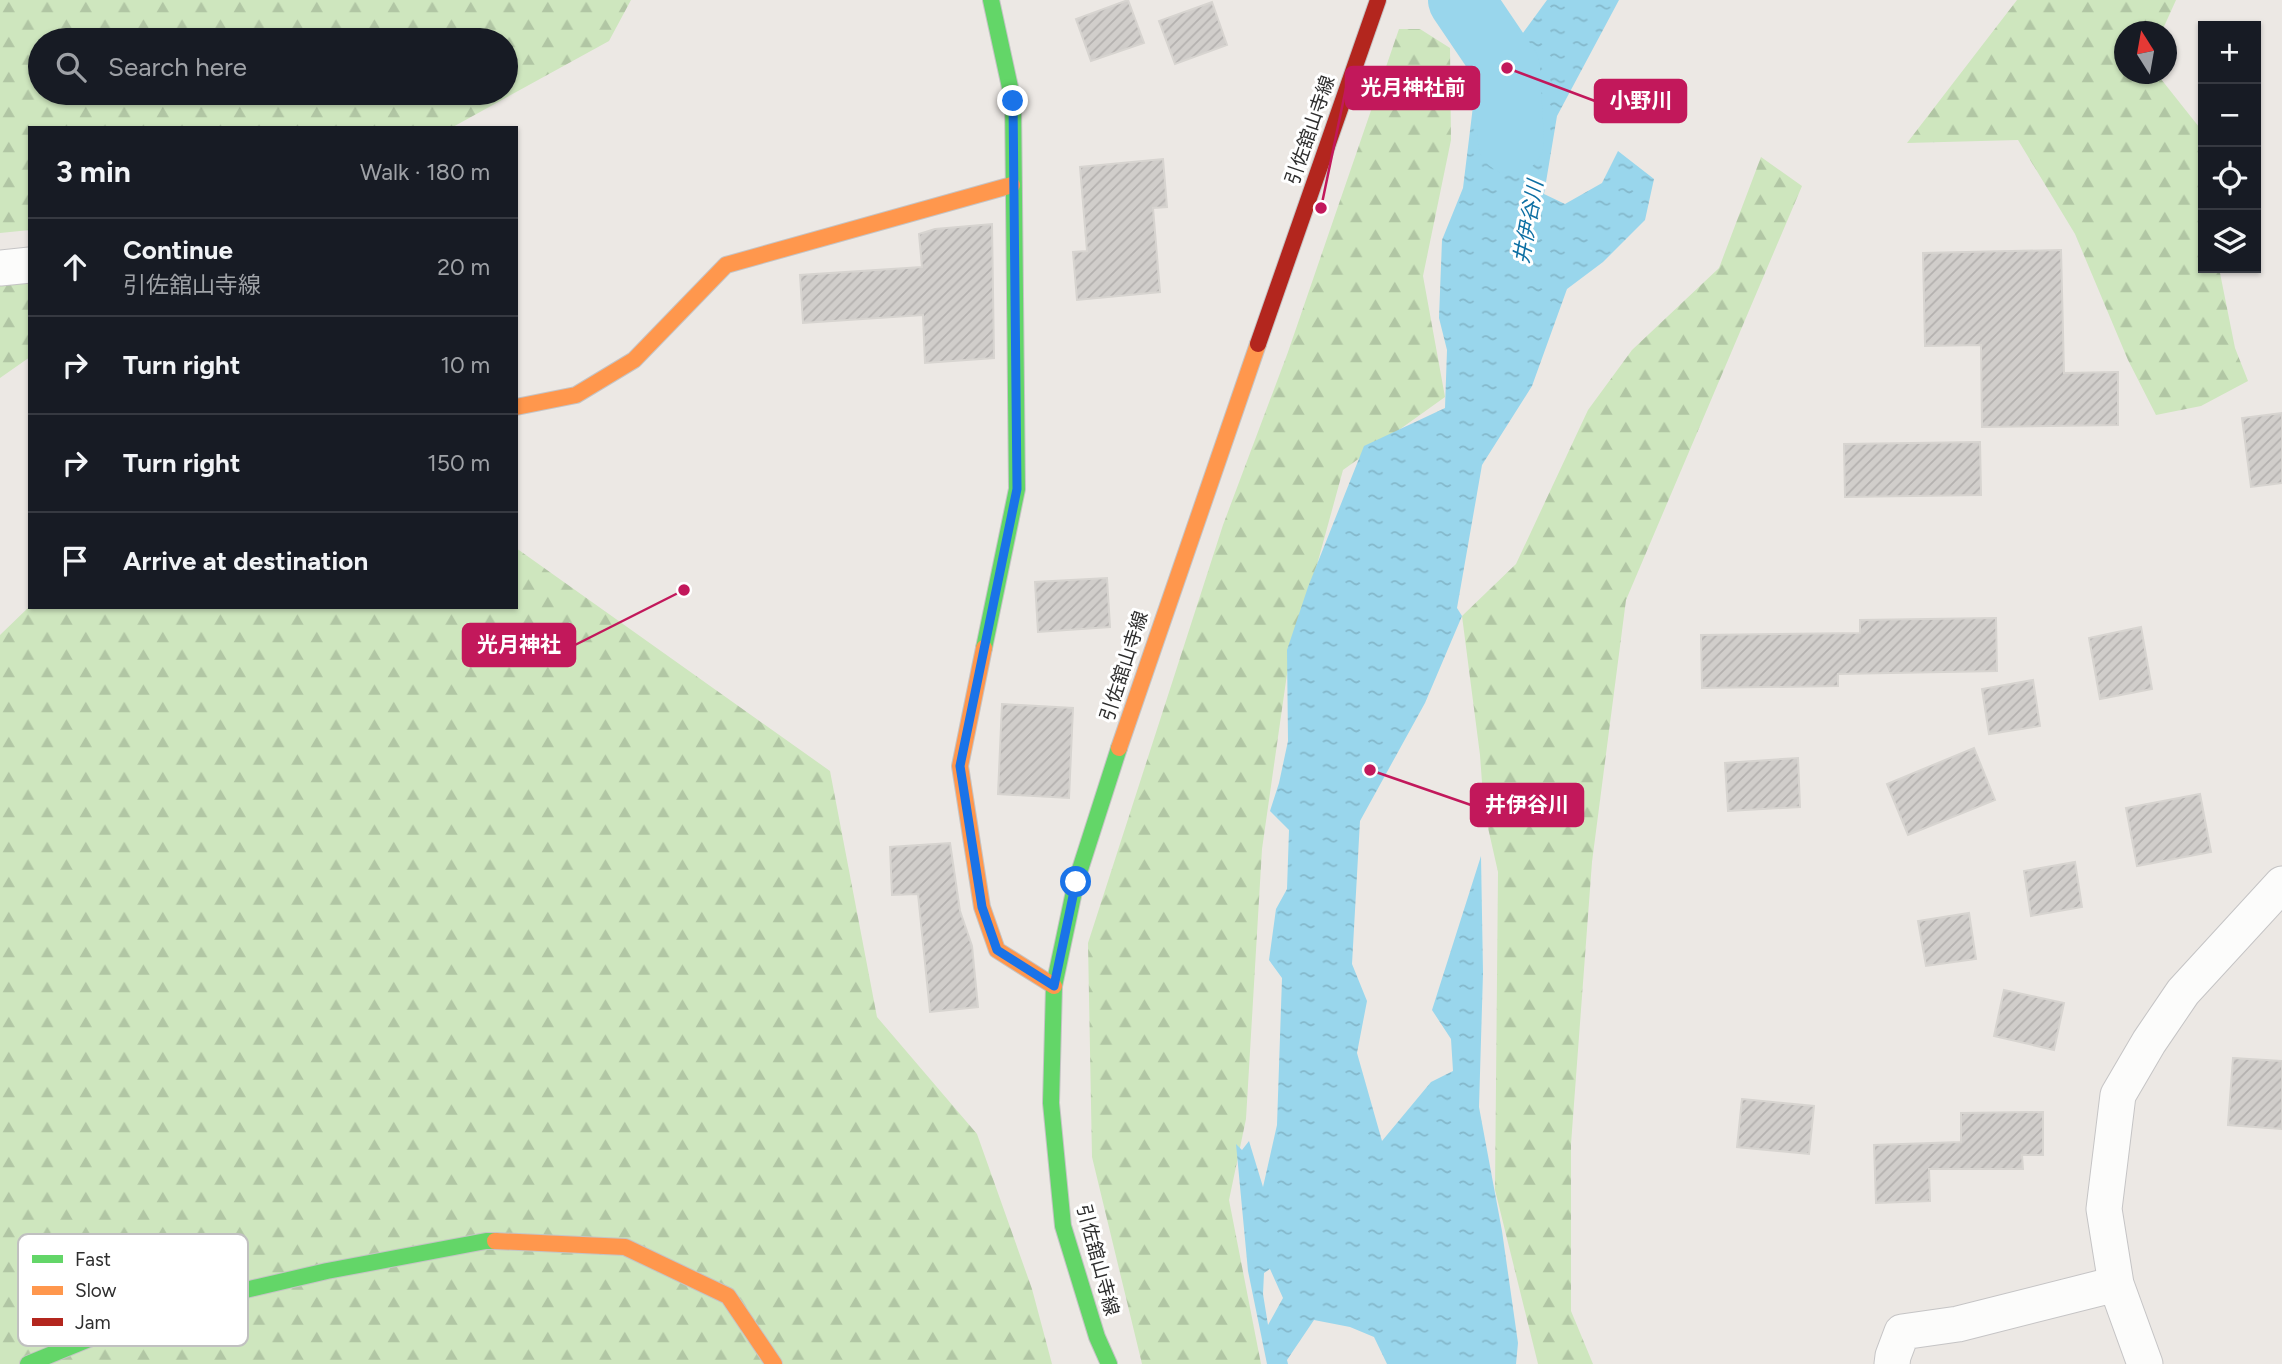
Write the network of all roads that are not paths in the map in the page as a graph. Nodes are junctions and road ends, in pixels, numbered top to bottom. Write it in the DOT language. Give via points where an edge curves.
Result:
graph roads {
  1 [pos="991,0"];
  2 [pos="1377,4"];
  3 [pos="1012,185"];
  4 [pos="28,265"];
  5 [pos="0,268"];
  6 [pos="518,407"];
  7 [pos="2282,884"];
  8 [pos="1054,986"];
  9 [pos="2116,1284"];
  10 [pos="248,1289"];
  11 [pos="72,1346"];
  12 [pos="28,1364"];
  13 [pos="775,1364"];
  14 [pos="1109,1364"];
  15 [pos="1892,1364"];
  16 [pos="2145,1364"];
  1 -- 3 [label="street" via="1013,101"];
  2 -- 8 [label="street, 引佐舘山寺線" via="1149,658 1076,882"];
  3 -- 6 [label="street" via="726,265 634,360 576,395"];
  3 -- 8 [label="street" via="1017,489 960,766 982,907 997,950"];
  4 -- 5 [label="street"];
  7 -- 9 [label="street" via="2183,992 2118,1095 2104,1209"];
  8 -- 14 [label="street, 引佐舘山寺線" via="1051,1103 1063,1226"];
  9 -- 15 [label="street" via="1958,1324 1902,1332"];
  9 -- 16 [label="street"];
  10 -- 13 [label="street" via="486,1241 625,1247 728,1296"];
  11 -- 12 [label="street"];
}
